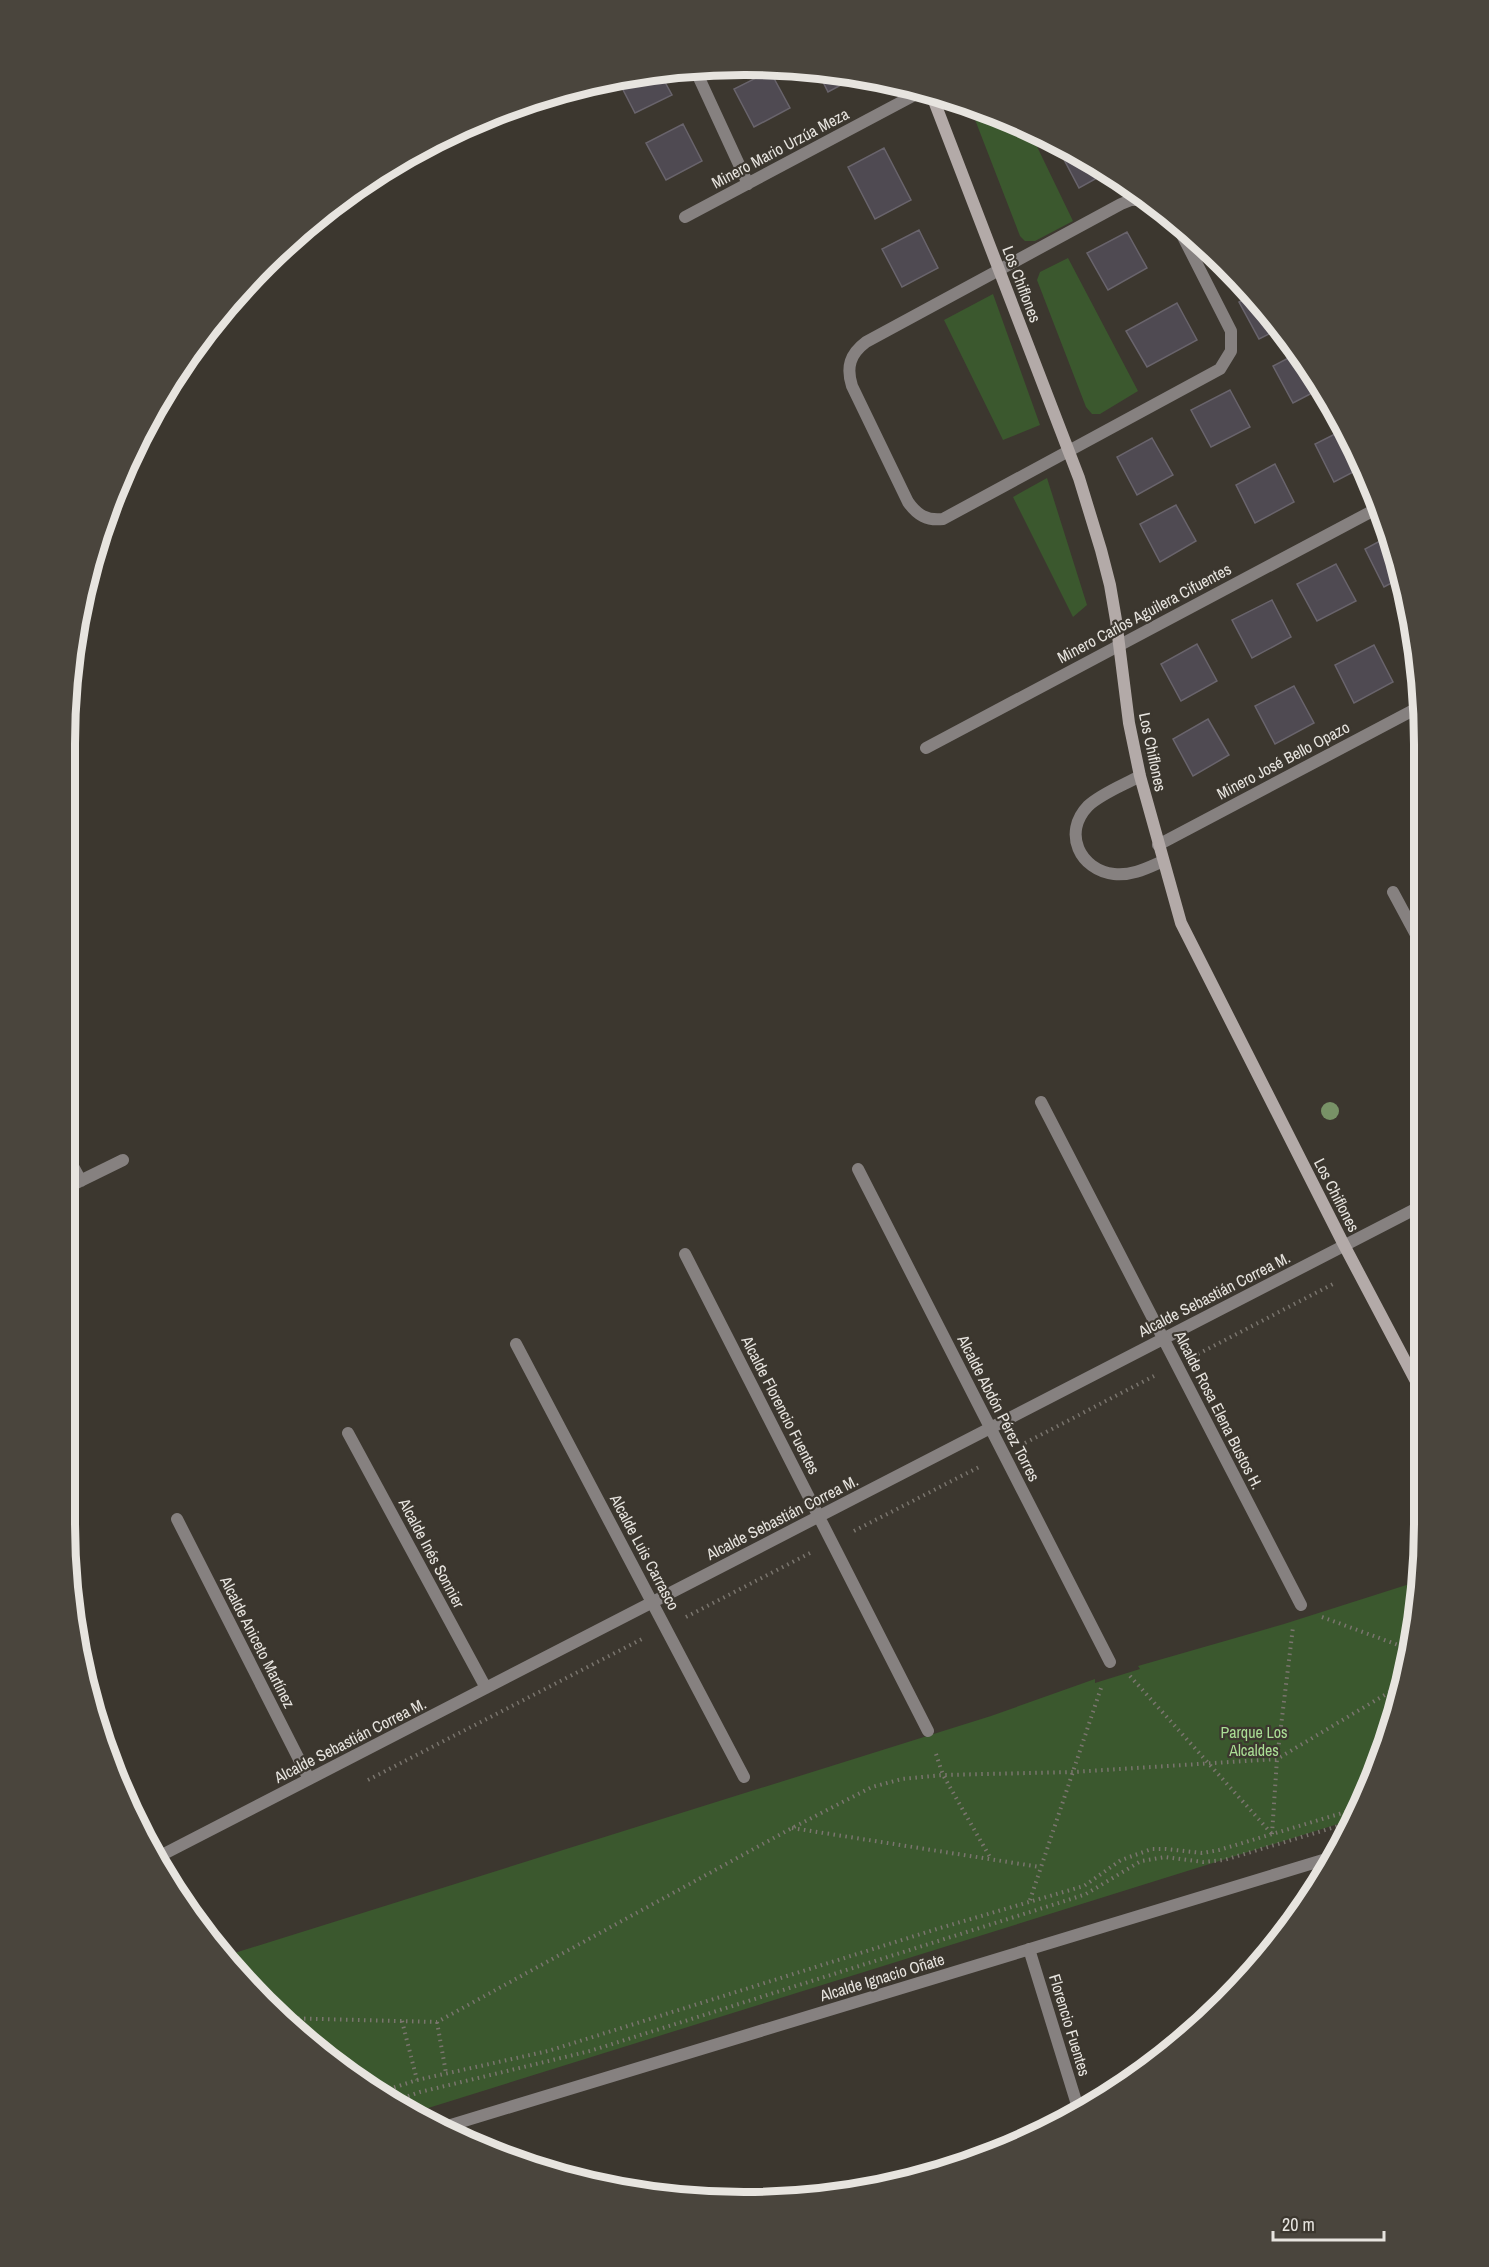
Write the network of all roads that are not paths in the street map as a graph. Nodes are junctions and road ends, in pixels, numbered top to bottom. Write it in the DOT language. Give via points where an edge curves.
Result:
graph roads {
  1 [pos="698,76"];
  2 [pos="912,97"];
  3 [pos="935,103"];
  4 [pos="748,184"];
  5 [pos="1133,200"];
  6 [pos="685,217"];
  7 [pos="1185,240"];
  8 [pos="999,268"];
  9 [pos="1069,452"];
  10 [pos="1372,511"];
  11 [pos="1118,646"];
  12 [pos="1413,710"];
  13 [pos="926,748"];
  14 [pos="1140,776"];
  15 [pos="1158,845"];
  16 [pos="1163,861"];
  17 [pos="1393,892"];
  18 [pos="1414,931"];
  19 [pos="1041,1102"];
  20 [pos="123,1160"];
  21 [pos="858,1169"];
  22 [pos="76,1184"];
  23 [pos="1414,1210"];
  24 [pos="1344,1245"];
  25 [pos="685,1254"];
  26 [pos="1163,1339"];
  27 [pos="516,1344"];
  28 [pos="1414,1378"];
  29 [pos="991,1428"];
  30 [pos="348,1433"];
  31 [pos="819,1516"];
  32 [pos="177,1519"];
  33 [pos="652,1602"];
  34 [pos="1301,1605"];
  35 [pos="1110,1662"];
  36 [pos="486,1688"];
  37 [pos="928,1731"];
  38 [pos="744,1777"];
  39 [pos="309,1779"];
  40 [pos="163,1854"];
  41 [pos="1322,1860"];
  42 [pos="1029,1949"];
  43 [pos="1077,2103"];
  44 [pos="455,2126"];
  1 -- 4 [label="street"];
  2 -- 4 [label="street, Minero Mario Urzúa Meza"];
  3 -- 8 [label="street, Los Chiflones"];
  4 -- 6 [label="street, Minero Mario Urzúa Meza"];
  5 -- 8 [label="street"];
  7 -- 9 [label="street" via="1231,331 1233,341 1227,360 1212,375"];
  8 -- 9 [label="street, Los Chiflones"];
  8 -- 9 [label="street" via="859,347 849,362 852,386 908,502 925,518 943,519"];
  9 -- 11 [label="street, Los Chiflones" via="1101,550"];
  10 -- 11 [label="street, Minero Carlos Aguilera Cifuentes"];
  11 -- 13 [label="street, Minero Carlos Aguilera Cifuentes"];
  11 -- 14 [label="street, Los Chiflones"];
  12 -- 15 [label="street, Minero José Bello Opazo"];
  14 -- 15 [label="street, Los Chiflones"];
  14 -- 16 [label="street" via="1088,807 1077,827 1078,847 1091,866 1115,874 1139,871"];
  15 -- 16 [label="street, Los Chiflones"];
  16 -- 24 [label="street, Los Chiflones" via="1181,923"];
  17 -- 18 [label="street"];
  19 -- 26 [label="street, Alcalde Rosa Elena Bustos H."];
  20 -- 22 [label="street"];
  21 -- 29 [label="street, Alcalde Abdón Pérez Torres"];
  23 -- 24 [label="street, Alcalde Sebastián Correa M."];
  24 -- 26 [label="street, Alcalde Sebastián Correa M."];
  24 -- 28 [label="street, Los Chiflones"];
  25 -- 31 [label="street, Alcalde Florencio Fuentes"];
  26 -- 29 [label="street, Alcalde Sebastián Correa M."];
  26 -- 34 [label="street, Alcalde Rosa Elena Bustos H."];
  27 -- 33 [label="street, Alcalde Luis Carrasco"];
  29 -- 31 [label="street, Alcalde Sebastián Correa M."];
  29 -- 35 [label="street, Alcalde Abdón Pérez Torres"];
  30 -- 36 [label="street, Alcalde Inés Sonnier"];
  31 -- 33 [label="street, Alcalde Sebastián Correa M."];
  31 -- 37 [label="street, Alcalde Florencio Fuentes"];
  32 -- 39 [label="street, Alcalde Aniceto Martínez"];
  33 -- 36 [label="street, Alcalde Sebastián Correa M."];
  33 -- 38 [label="street, Alcalde Luis Carrasco"];
  36 -- 39 [label="street, Alcalde Sebastián Correa M."];
  39 -- 40 [label="street, Alcalde Sebastián Correa M."];
  41 -- 42 [label="street, Alcalde Ignacio Oñate"];
  42 -- 43 [label="street, Florencio Fuentes"];
  42 -- 44 [label="street, Alcalde Ignacio Oñate"];
}
